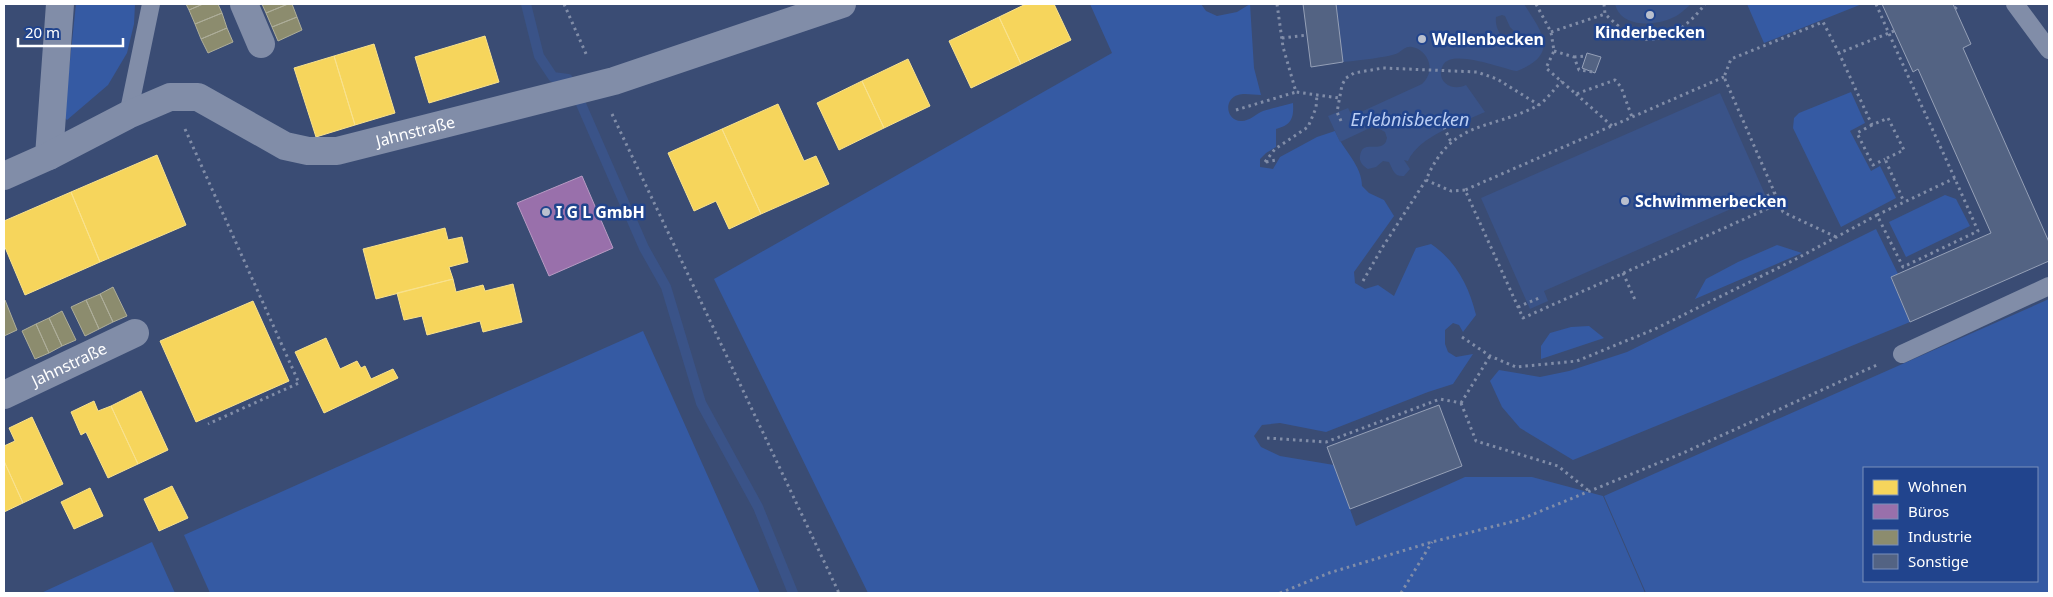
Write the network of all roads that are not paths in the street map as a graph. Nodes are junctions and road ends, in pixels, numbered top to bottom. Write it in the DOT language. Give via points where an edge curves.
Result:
graph roads {
  1 [pos="60,4"];
  2 [pos="151,4"];
  3 [pos="244,4"];
  4 [pos="842,4"];
  5 [pos="2015,4"];
  6 [pos="261,44"];
  7 [pos="2049,50"];
  8 [pos="128,115"];
  9 [pos="49,156"];
  10 [pos="4,176"];
  11 [pos="2049,286"];
  12 [pos="135,333"];
  13 [pos="1902,354"];
  14 [pos="4,395"];
  1 -- 9 [label="street"];
  2 -- 8 [label="lane"];
  3 -- 6 [label="street"];
  4 -- 8 [label="street, Jahnstraße" via="600,85 337,152 285,146 198,97 170,96"];
  5 -- 7 [label="lane"];
  8 -- 9 [label="street, Jahnstraße"];
  9 -- 10 [label="street, Jahnstraße"];
  11 -- 13 [label="lane"];
  12 -- 14 [label="street, Jahnstraße"];
}
